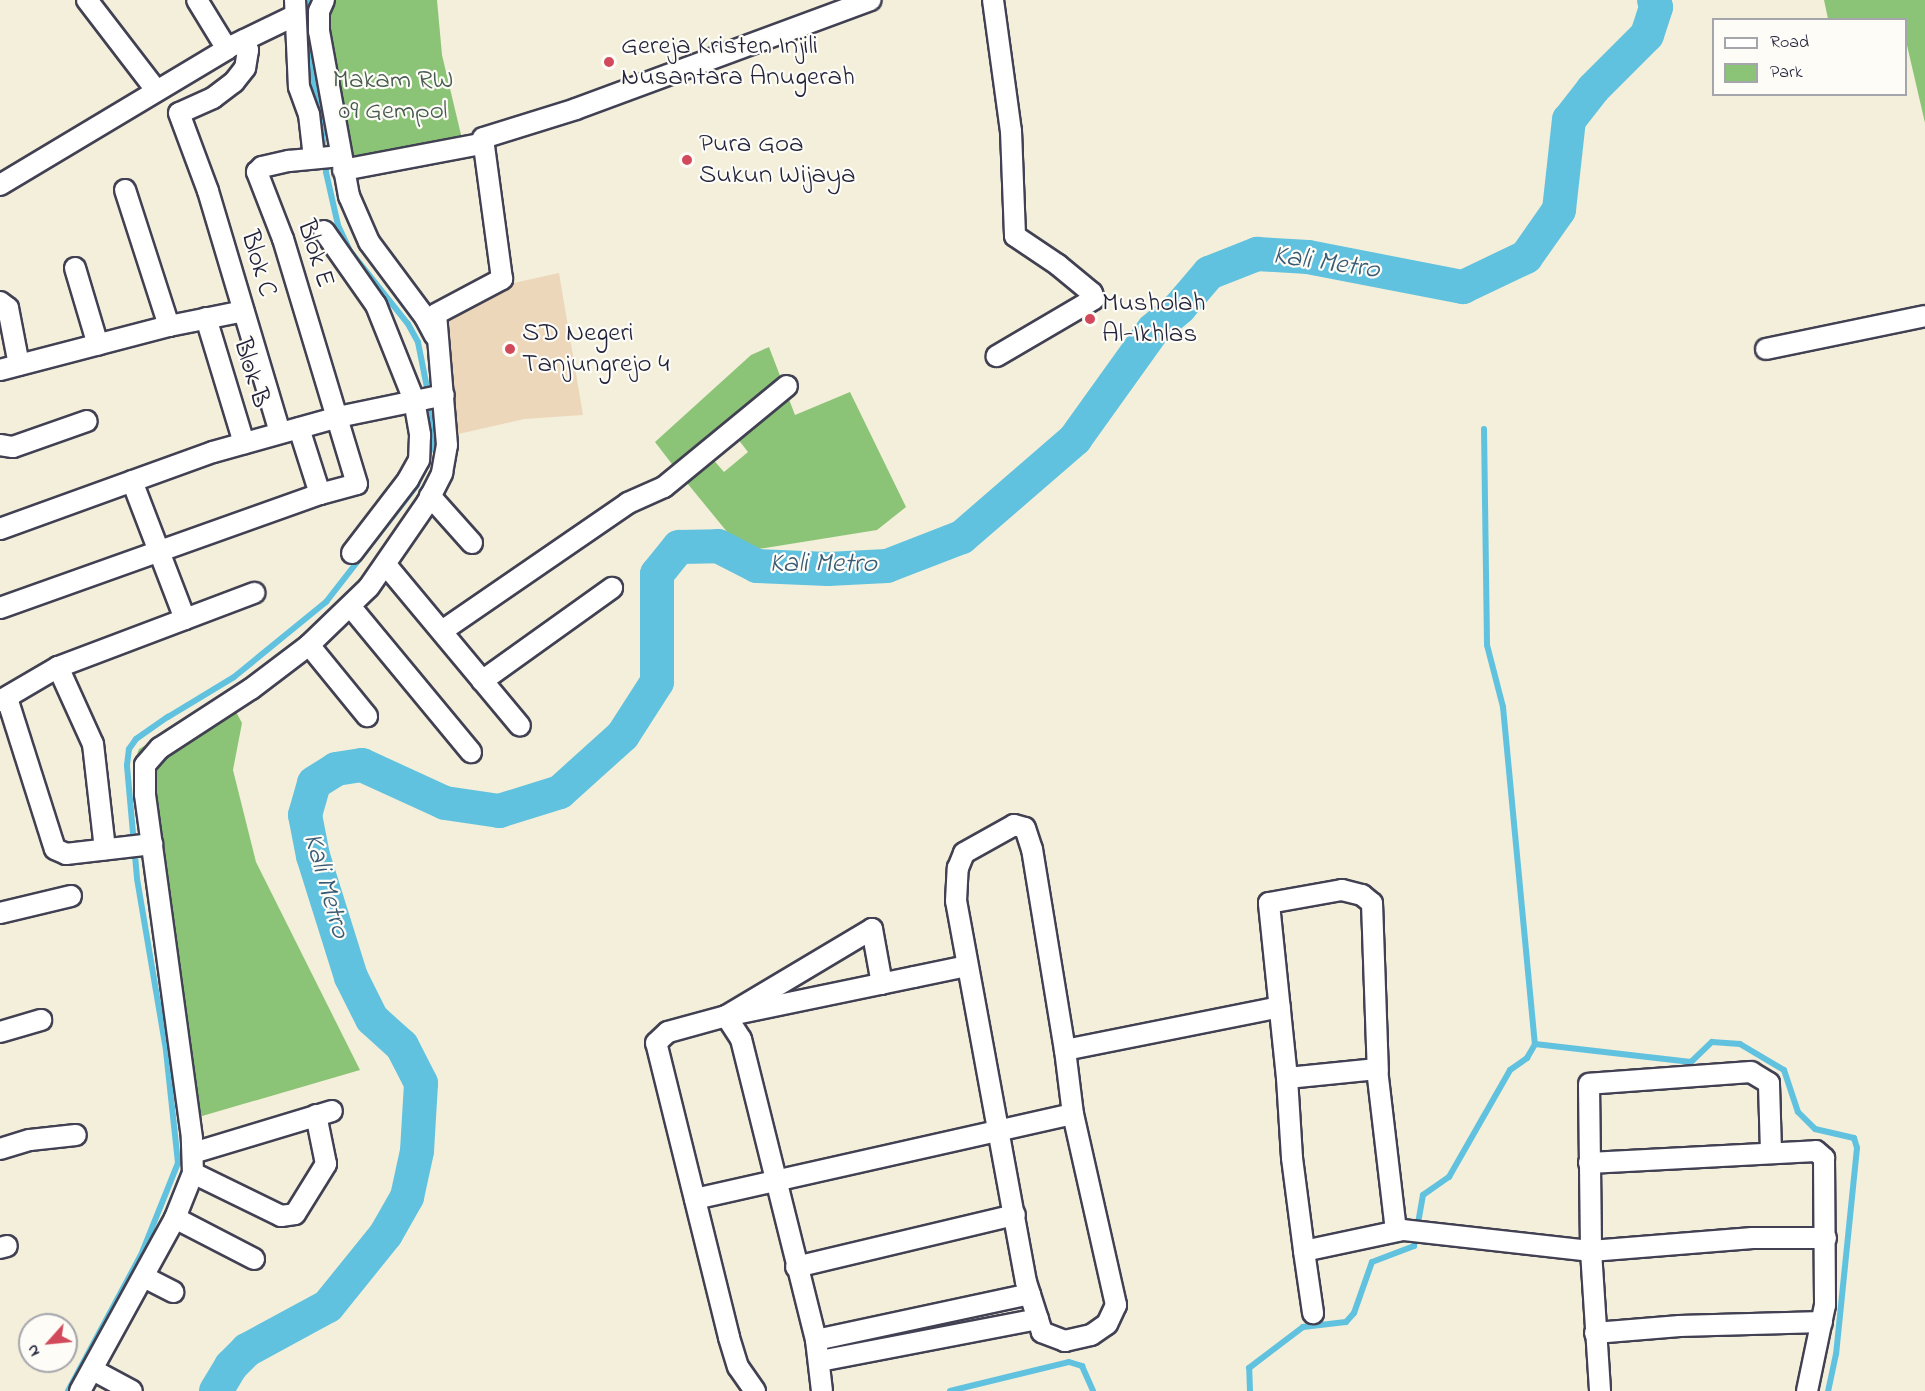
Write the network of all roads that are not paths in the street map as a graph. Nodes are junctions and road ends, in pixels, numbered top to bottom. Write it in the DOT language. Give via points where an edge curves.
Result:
graph roads {
  1 [pos="87,0"];
  2 [pos="196,0"];
  3 [pos="324,0"];
  4 [pos="871,0"];
  5 [pos="993,0"];
  6 [pos="295,8"];
  7 [pos="236,45"];
  8 [pos="156,90"];
  9 [pos="482,144"];
  10 [pos="330,160"];
  11 [pos="0,185"];
  12 [pos="125,190"];
  13 [pos="324,231"];
  14 [pos="75,268"];
  15 [pos="0,302"];
  16 [pos="244,311"];
  17 [pos="1925,316"];
  18 [pos="206,318"];
  19 [pos="169,326"];
  20 [pos="98,345"];
  21 [pos="439,347"];
  22 [pos="1766,349"];
  23 [pos="997,356"];
  24 [pos="10,368"];
  25 [pos="787,386"];
  26 [pos="430,397"];
  27 [pos="338,417"];
  28 [pos="87,421"];
  29 [pos="289,430"];
  30 [pos="244,443"];
  31 [pos="0,445"];
  32 [pos="132,481"];
  33 [pos="320,494"];
  34 [pos="430,496"];
  35 [pos="0,529"];
  36 [pos="472,543"];
  37 [pos="158,551"];
  38 [pos="352,553"];
  39 [pos="390,571"];
  40 [pos="612,588"];
  41 [pos="254,593"];
  42 [pos="0,608"];
  43 [pos="355,612"];
  44 [pos="185,619"];
  45 [pos="442,631"];
  46 [pos="311,648"];
  47 [pos="58,667"];
  48 [pos="482,681"];
  49 [pos="4,700"];
  50 [pos="367,716"];
  51 [pos="520,726"];
  52 [pos="471,752"];
  53 [pos="140,846"];
  54 [pos="105,849"];
  55 [pos="70,896"];
  56 [pos="0,913"];
  57 [pos="967,966"];
  58 [pos="882,984"];
  59 [pos="1280,1007"];
  60 [pos="726,1016"];
  61 [pos="41,1020"];
  62 [pos="0,1032"];
  63 [pos="1065,1050"];
  64 [pos="1378,1071"];
  65 [pos="1287,1078"];
  66 [pos="1072,1114"];
  67 [pos="997,1133"];
  68 [pos="76,1135"];
  69 [pos="0,1149"];
  70 [pos="1771,1152"];
  71 [pos="193,1153"];
  72 [pos="1589,1163"];
  73 [pos="193,1173"];
  74 [pos="776,1181"];
  75 [pos="695,1199"];
  76 [pos="1015,1215"];
  77 [pos="175,1218"];
  78 [pos="1396,1231"];
  79 [pos="1826,1238"];
  80 [pos="1304,1251"];
  81 [pos="1591,1251"];
  82 [pos="254,1259"];
  83 [pos="796,1267"];
  84 [pos="144,1277"];
  85 [pos="173,1292"];
  86 [pos="1030,1294"];
  87 [pos="1313,1313"];
  88 [pos="922,1318"];
  89 [pos="1038,1320"];
  90 [pos="1822,1322"];
  91 [pos="1595,1334"];
  92 [pos="816,1340"];
  93 [pos="929,1341"];
  94 [pos="820,1361"];
  95 [pos="93,1370"];
  96 [pos="80,1391"];
  97 [pos="132,1391"];
  98 [pos="755,1391"];
  99 [pos="822,1391"];
  100 [pos="1600,1391"];
  101 [pos="1807,1391"];
  1 -- 8 [label="street"];
  2 -- 7 [label="street"];
  3 -- 10 [label="street" via="319,11 319,31"];
  4 -- 9 [label="street" via="576,109 483,138"];
  5 -- 23 [label="street" via="1011,131 1015,236 1058,264 1094,299"];
  6 -- 7 [label="street"];
  6 -- 10 [label="street" via="299,87"];
  7 -- 8 [label="street"];
  7 -- 16 [label="street, Blok C" via="248,50 245,68 234,82 213,98 179,113"];
  8 -- 11 [label="street"];
  9 -- 10 [label="street"];
  9 -- 21 [label="street" via="502,279 440,309 436,314"];
  10 -- 21 [label="street" via="369,242 425,317"];
  10 -- 27 [label="street, Blok E" via="262,167 257,172 284,239"];
  12 -- 19 [label="street"];
  13 -- 26 [label="street" via="376,305"];
  14 -- 20 [label="street"];
  15 -- 24 [label="street" via="8,308"];
  16 -- 18 [label="street"];
  16 -- 29 [label="street, Blok C"];
  17 -- 22 [label="street"];
  18 -- 19 [label="street"];
  18 -- 30 [label="street, Blok B"];
  19 -- 20 [label="street"];
  20 -- 24 [label="street"];
  21 -- 26 [label="street"];
  25 -- 45 [label="street" via="664,487 628,503"];
  26 -- 27 [label="street"];
  26 -- 34 [label="street" via="447,445 442,473"];
  26 -- 38 [label="street" via="419,460 390,506"];
  27 -- 29 [label="street"];
  27 -- 33 [label="street" via="357,484"];
  28 -- 31 [label="street" via="13,447"];
  29 -- 30 [label="street"];
  29 -- 33 [label="street, Blok C"];
  30 -- 32 [label="street"];
  32 -- 35 [label="street"];
  32 -- 37 [label="street"];
  33 -- 37 [label="street"];
  34 -- 36 [label="street"];
  34 -- 39 [label="street"];
  37 -- 42 [label="street"];
  37 -- 44 [label="street"];
  39 -- 43 [label="street"];
  39 -- 45 [label="street"];
  39 -- 46 [label="street"];
  40 -- 48 [label="street"];
  41 -- 44 [label="street"];
  43 -- 46 [label="street"];
  43 -- 52 [label="street"];
  44 -- 47 [label="street"];
  45 -- 48 [label="street"];
  46 -- 50 [label="street"];
  46 -- 53 [label="street" via="148,758"];
  47 -- 49 [label="street"];
  47 -- 54 [label="street" via="93,744"];
  48 -- 51 [label="street"];
  49 -- 54 [label="street" via="55,849 66,854"];
  53 -- 54 [label="street"];
  53 -- 71 [label="street"];
  55 -- 56 [label="street"];
  57 -- 58 [label="street"];
  57 -- 63 [label="street" via="956,901 958,868 964,853 1014,825 1025,828 1050,946"];
  57 -- 67 [label="street"];
  58 -- 60 [label="street"];
  58 -- 60 [label="street" via="872,929"];
  59 -- 63 [label="street"];
  59 -- 64 [label="street" via="1269,903 1342,890 1362,895 1372,903"];
  59 -- 65 [label="street"];
  60 -- 74 [label="street" via="741,1040"];
  60 -- 75 [label="street" via="668,1032 656,1043"];
  61 -- 62 [label="street"];
  63 -- 66 [label="street"];
  64 -- 65 [label="street" via="1373,1068"];
  64 -- 78 [label="street"];
  65 -- 80 [label="street"];
  66 -- 67 [label="street"];
  66 -- 89 [label="street" via="1116,1305 1107,1324 1091,1335 1065,1341 1042,1332"];
  67 -- 74 [label="street"];
  67 -- 76 [label="street"];
  68 -- 69 [label="street" via="30,1140"];
  70 -- 72 [label="street"];
  70 -- 72 [label="street" via="1769,1083 1751,1072 1589,1084"];
  70 -- 79 [label="street" via="1816,1151 1824,1158"];
  71 -- 73 [label="street"];
  71 -- 73 [label="street" via="324,1113 326,1164 295,1214 281,1216"];
  72 -- 81 [label="street"];
  73 -- 77 [label="street"];
  74 -- 75 [label="street"];
  74 -- 83 [label="street"];
  75 -- 98 [label="street" via="738,1367"];
  76 -- 83 [label="street"];
  76 -- 86 [label="street"];
  77 -- 82 [label="street"];
  77 -- 84 [label="street"];
  78 -- 80 [label="street"];
  78 -- 81 [label="street"];
  79 -- 81 [label="street" via="1752,1238"];
  79 -- 90 [label="street"];
  80 -- 87 [label="street"];
  81 -- 91 [label="street"];
  83 -- 92 [label="street"];
  84 -- 85 [label="street"];
  84 -- 95 [label="street"];
  86 -- 88 [label="street"];
  86 -- 89 [label="street"];
  88 -- 92 [label="street"];
  88 -- 93 [label="street"];
  89 -- 93 [label="street"];
  90 -- 91 [label="street" via="1680,1326"];
  90 -- 101 [label="street"];
  91 -- 100 [label="street"];
  92 -- 94 [label="street"];
  93 -- 94 [label="street"];
  94 -- 99 [label="street"];
  95 -- 96 [label="street"];
  95 -- 97 [label="street"];
}
